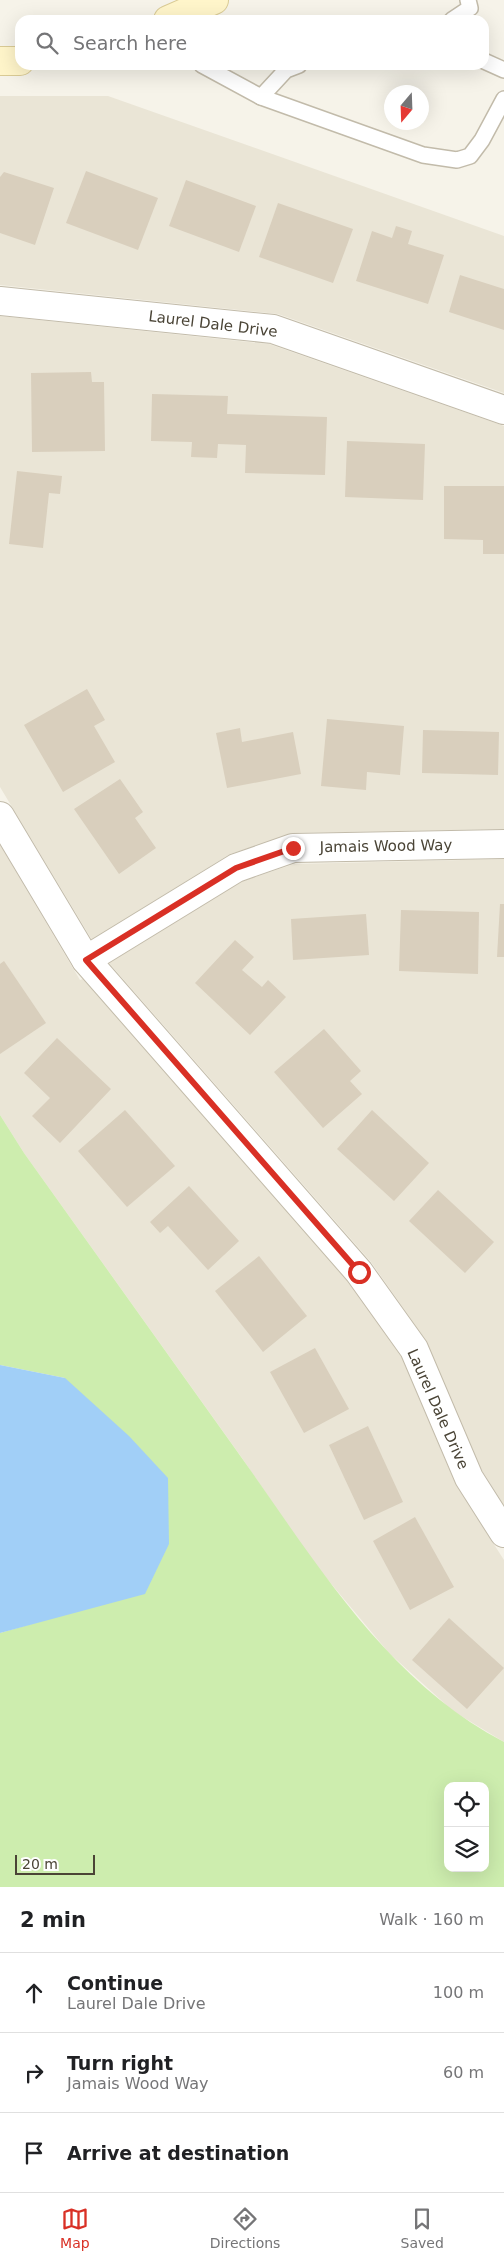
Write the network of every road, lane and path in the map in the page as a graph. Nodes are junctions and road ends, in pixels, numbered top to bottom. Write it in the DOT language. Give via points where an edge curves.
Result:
graph roads {
  1 [pos="214,0"];
  2 [pos="468,0"];
  3 [pos="180,15"];
  4 [pos="460,15"];
  5 [pos="0,61"];
  6 [pos="15,61"];
  7 [pos="489,63"];
  8 [pos="211,70"];
  9 [pos="286,70"];
  10 [pos="504,70"];
  11 [pos="261,97"];
  12 [pos="504,99"];
  13 [pos="0,301"];
  14 [pos="504,410"];
  15 [pos="0,816"];
  16 [pos="504,844"];
  17 [pos="86,960"];
  18 [pos="504,1533"];
  1 -- 3 [label="street"];
  2 -- 4 [label="lane" via="470,8"];
  5 -- 6 [label="street"];
  7 -- 10 [label="lane"];
  8 -- 11 [label="lane"];
  9 -- 11 [label="lane"];
  11 -- 12 [label="lane" via="423,155 457,160 470,156"];
  13 -- 14 [label="street, Laurel Dale Drive" via="273,329"];
  15 -- 17 [label="street, Laurel Dale Drive"];
  16 -- 17 [label="street, Jamais Wood Way" via="293,848 236,868"];
  17 -- 18 [label="street, Laurel Dale Drive" via="359,1272 414,1349 469,1478"];
}
